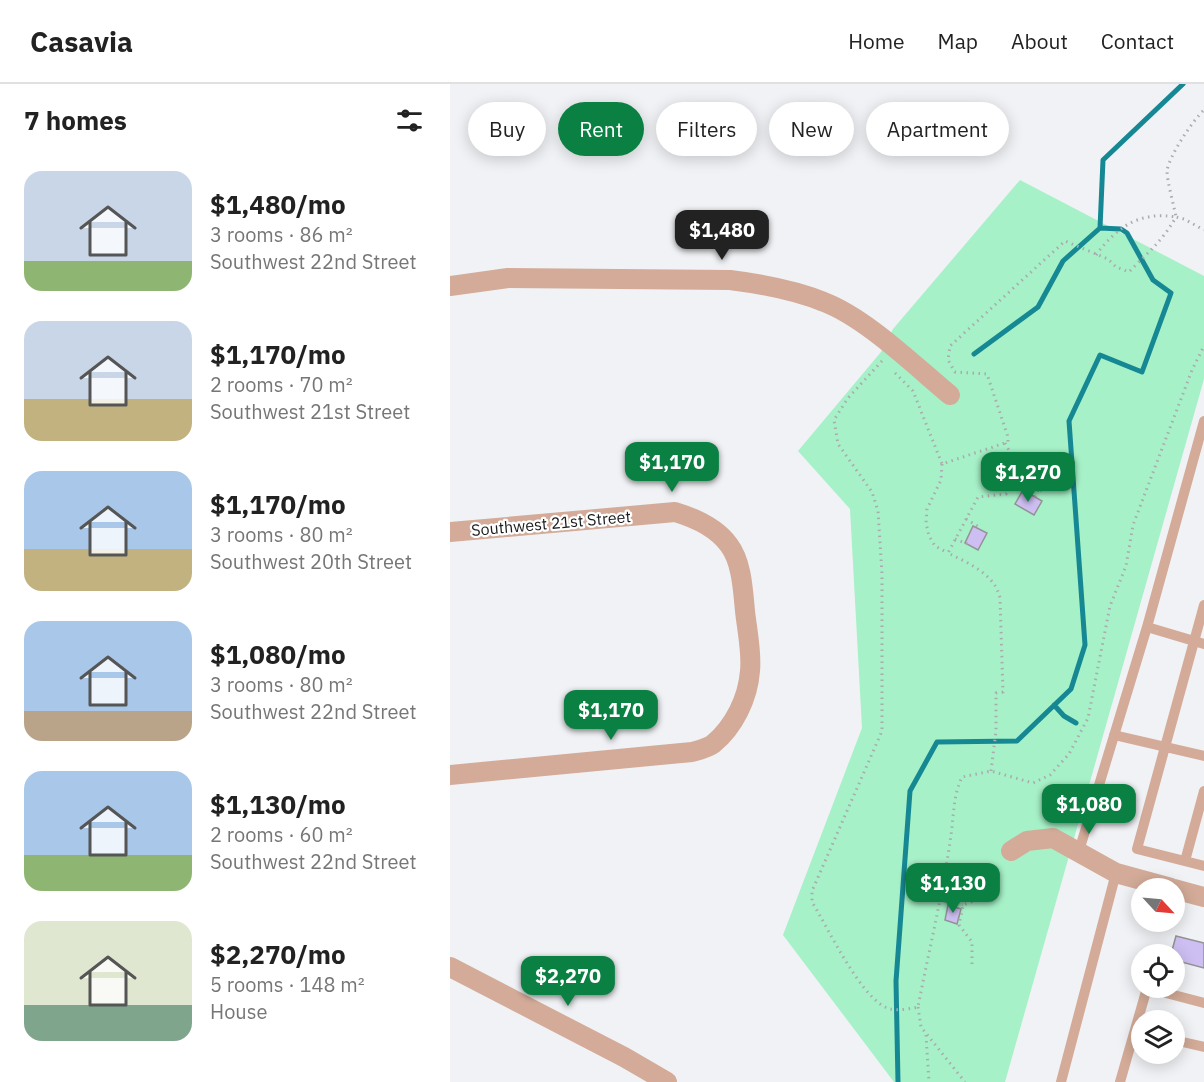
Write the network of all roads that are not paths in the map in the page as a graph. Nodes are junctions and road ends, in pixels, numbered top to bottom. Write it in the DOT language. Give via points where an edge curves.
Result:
graph roads {
  1 [pos="450,286"];
  2 [pos="950,395"];
  3 [pos="1204,421"];
  4 [pos="450,532"];
  5 [pos="1204,605"];
  6 [pos="1147,627"];
  7 [pos="1199,642"];
  8 [pos="1114,735"];
  9 [pos="1165,747"];
  10 [pos="1204,756"];
  11 [pos="450,775"];
  12 [pos="1204,791"];
  13 [pos="1201,812"];
  14 [pos="1011,851"];
  15 [pos="1079,851"];
  16 [pos="1185,861"];
  17 [pos="1204,866"];
  18 [pos="1116,873"];
  19 [pos="1135,878"];
  20 [pos="1185,891"];
  21 [pos="1204,897"];
  22 [pos="450,967"];
  23 [pos="1204,1003"];
  24 [pos="1142,1010"];
  25 [pos="1185,1043"];
  26 [pos="1204,1047"];
  27 [pos="1131,1054"];
  28 [pos="1123,1081"];
  29 [pos="667,1082"];
  30 [pos="1061,1082"];
  1 -- 2 [label="street" via="508,278 730,280 758,284 825,302 853,317 886,354"];
  3 -- 6 [label="lane"];
  4 -- 11 [label="street, Southwest 21st Street" via="675,512 695,518 730,545 738,564 750,670 734,721 712,745 692,752"];
  5 -- 7 [label="lane"];
  6 -- 7 [label="lane"];
  6 -- 8 [label="lane"];
  7 -- 9 [label="lane"];
  8 -- 9 [label="lane"];
  8 -- 15 [label="lane"];
  9 -- 10 [label="lane"];
  9 -- 16 [label="lane" via="1137,849"];
  12 -- 13 [label="lane"];
  13 -- 16 [label="lane"];
  14 -- 15 [label="street" via="1027,841 1053,838"];
  15 -- 18 [label="street"];
  16 -- 17 [label="lane"];
  18 -- 19 [label="street"];
  18 -- 30 [label="lane"];
  20 -- 21 [label="street"];
  22 -- 29 [label="street"];
  23 -- 24 [label="lane" via="1147,988"];
  25 -- 26 [label="lane"];
  27 -- 28 [label="lane"];
}
